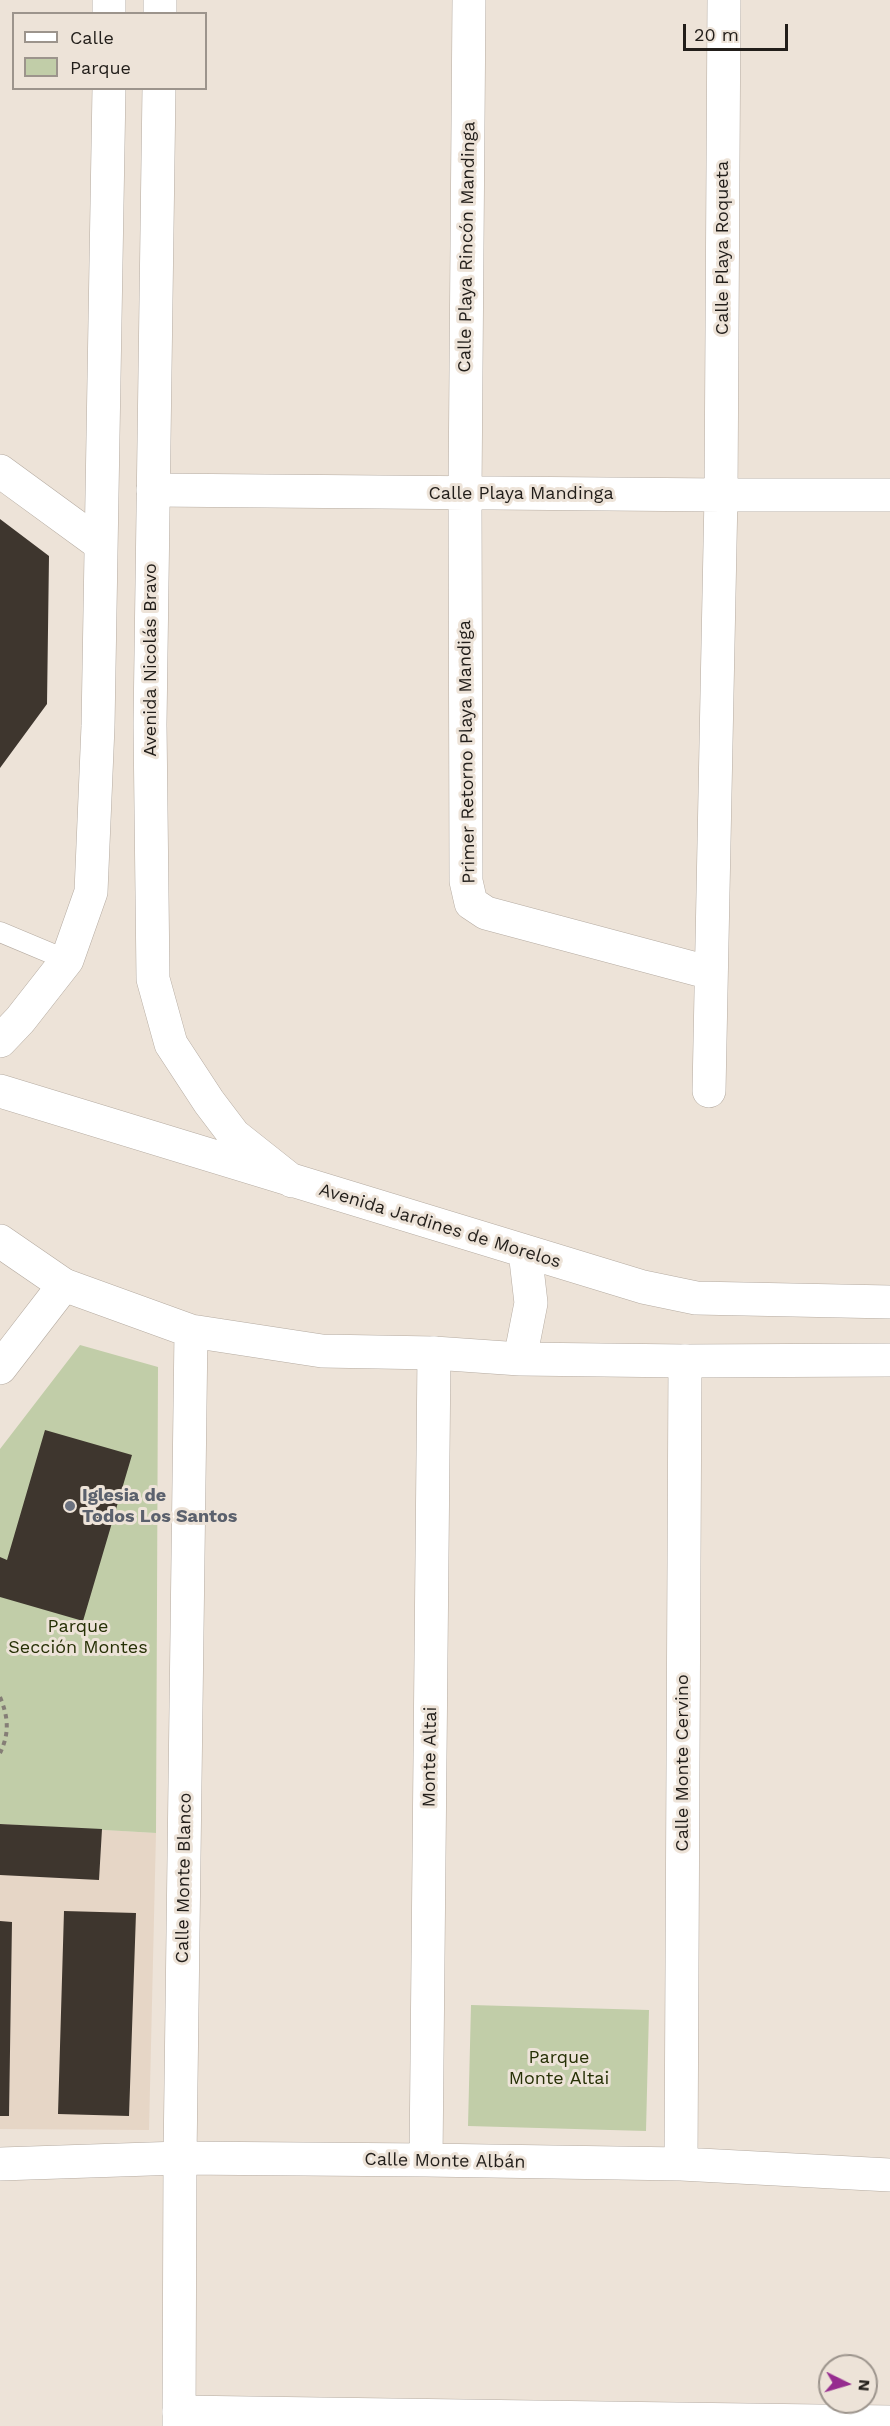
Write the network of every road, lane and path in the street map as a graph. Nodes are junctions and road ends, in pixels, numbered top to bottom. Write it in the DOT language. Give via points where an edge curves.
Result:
graph roads {
  1 [pos="469,0"];
  2 [pos="724,0"];
  3 [pos="109,90"];
  4 [pos="159,90"];
  5 [pos="0,471"];
  6 [pos="153,490"];
  7 [pos="465,493"];
  8 [pos="721,495"];
  9 [pos="890,495"];
  10 [pos="100,544"];
  11 [pos="150,724"];
  12 [pos="98,726"];
  13 [pos="0,932"];
  14 [pos="66,960"];
  15 [pos="711,973"];
  16 [pos="0,1041"];
  17 [pos="708,1090"];
  18 [pos="0,1091"];
  19 [pos="292,1181"];
  20 [pos="0,1240"];
  21 [pos="525,1251"];
  22 [pos="64,1285"];
  23 [pos="890,1302"];
  24 [pos="191,1331"];
  25 [pos="434,1353"];
  26 [pos="520,1359"];
  27 [pos="890,1360"];
  28 [pos="685,1361"];
  29 [pos="0,1368"];
  30 [pos="0,1697"];
  31 [pos="0,1753"];
  32 [pos="180,2158"];
  33 [pos="426,2160"];
  34 [pos="0,2164"];
  35 [pos="681,2164"];
  36 [pos="890,2175"];
  37 [pos="179,2419"];
  38 [pos="890,2422"];
  1 -- 7 [label="street, Calle Playa Rincón Mandinga"];
  2 -- 8 [label="street, Calle Playa Roqueta"];
  3 -- 10 [label="street"];
  4 -- 6 [label="street, Avenida Nicolás Bravo"];
  5 -- 10 [label="street"];
  6 -- 7 [label="street, Calle Playa Mandinga"];
  6 -- 11 [label="street, Avenida Nicolás Bravo"];
  7 -- 8 [label="street, Calle Playa Mandinga"];
  7 -- 15 [label="street, Primer Retorno Playa Mandiga" via="466,881 471,903 486,913"];
  8 -- 9 [label="street, Calle Playa Mandinga"];
  8 -- 15 [label="street"];
  10 -- 12 [label="street"];
  11 -- 12 [label="street"];
  11 -- 19 [label="street, Avenida Nicolás Bravo" via="153,979 171,1044 234,1135"];
  12 -- 14 [label="street" via="91,892"];
  13 -- 14 [label="lane"];
  14 -- 16 [label="street"];
  15 -- 17 [label="street"];
  18 -- 19 [label="street, Avenida Jardines de Morelos"];
  19 -- 21 [label="street, Avenida Jardines de Morelos"];
  20 -- 22 [label="street"];
  21 -- 23 [label="street, Avenida Jardines de Morelos" via="643,1287 696,1298"];
  21 -- 26 [label="street" via="531,1303"];
  22 -- 24 [label="street"];
  22 -- 29 [label="street"];
  24 -- 25 [label="street" via="322,1351"];
  24 -- 32 [label="street, Calle Monte Blanco"];
  25 -- 26 [label="street"];
  25 -- 33 [label="street, Monte Altai"];
  26 -- 28 [label="street"];
  27 -- 28 [label="street"];
  28 -- 35 [label="street, Calle Monte Cervino"];
  30 -- 31 [label="path" via="7,1733"];
  32 -- 33 [label="street, Calle Monte Albán"];
  32 -- 34 [label="street, Calle Monte Albán"];
  32 -- 37 [label="street, Calle Monte Blanco"];
  33 -- 35 [label="street, Calle Monte Albán"];
  35 -- 36 [label="street, Calle Monte Albán"];
  37 -- 38 [label="street"];
}
